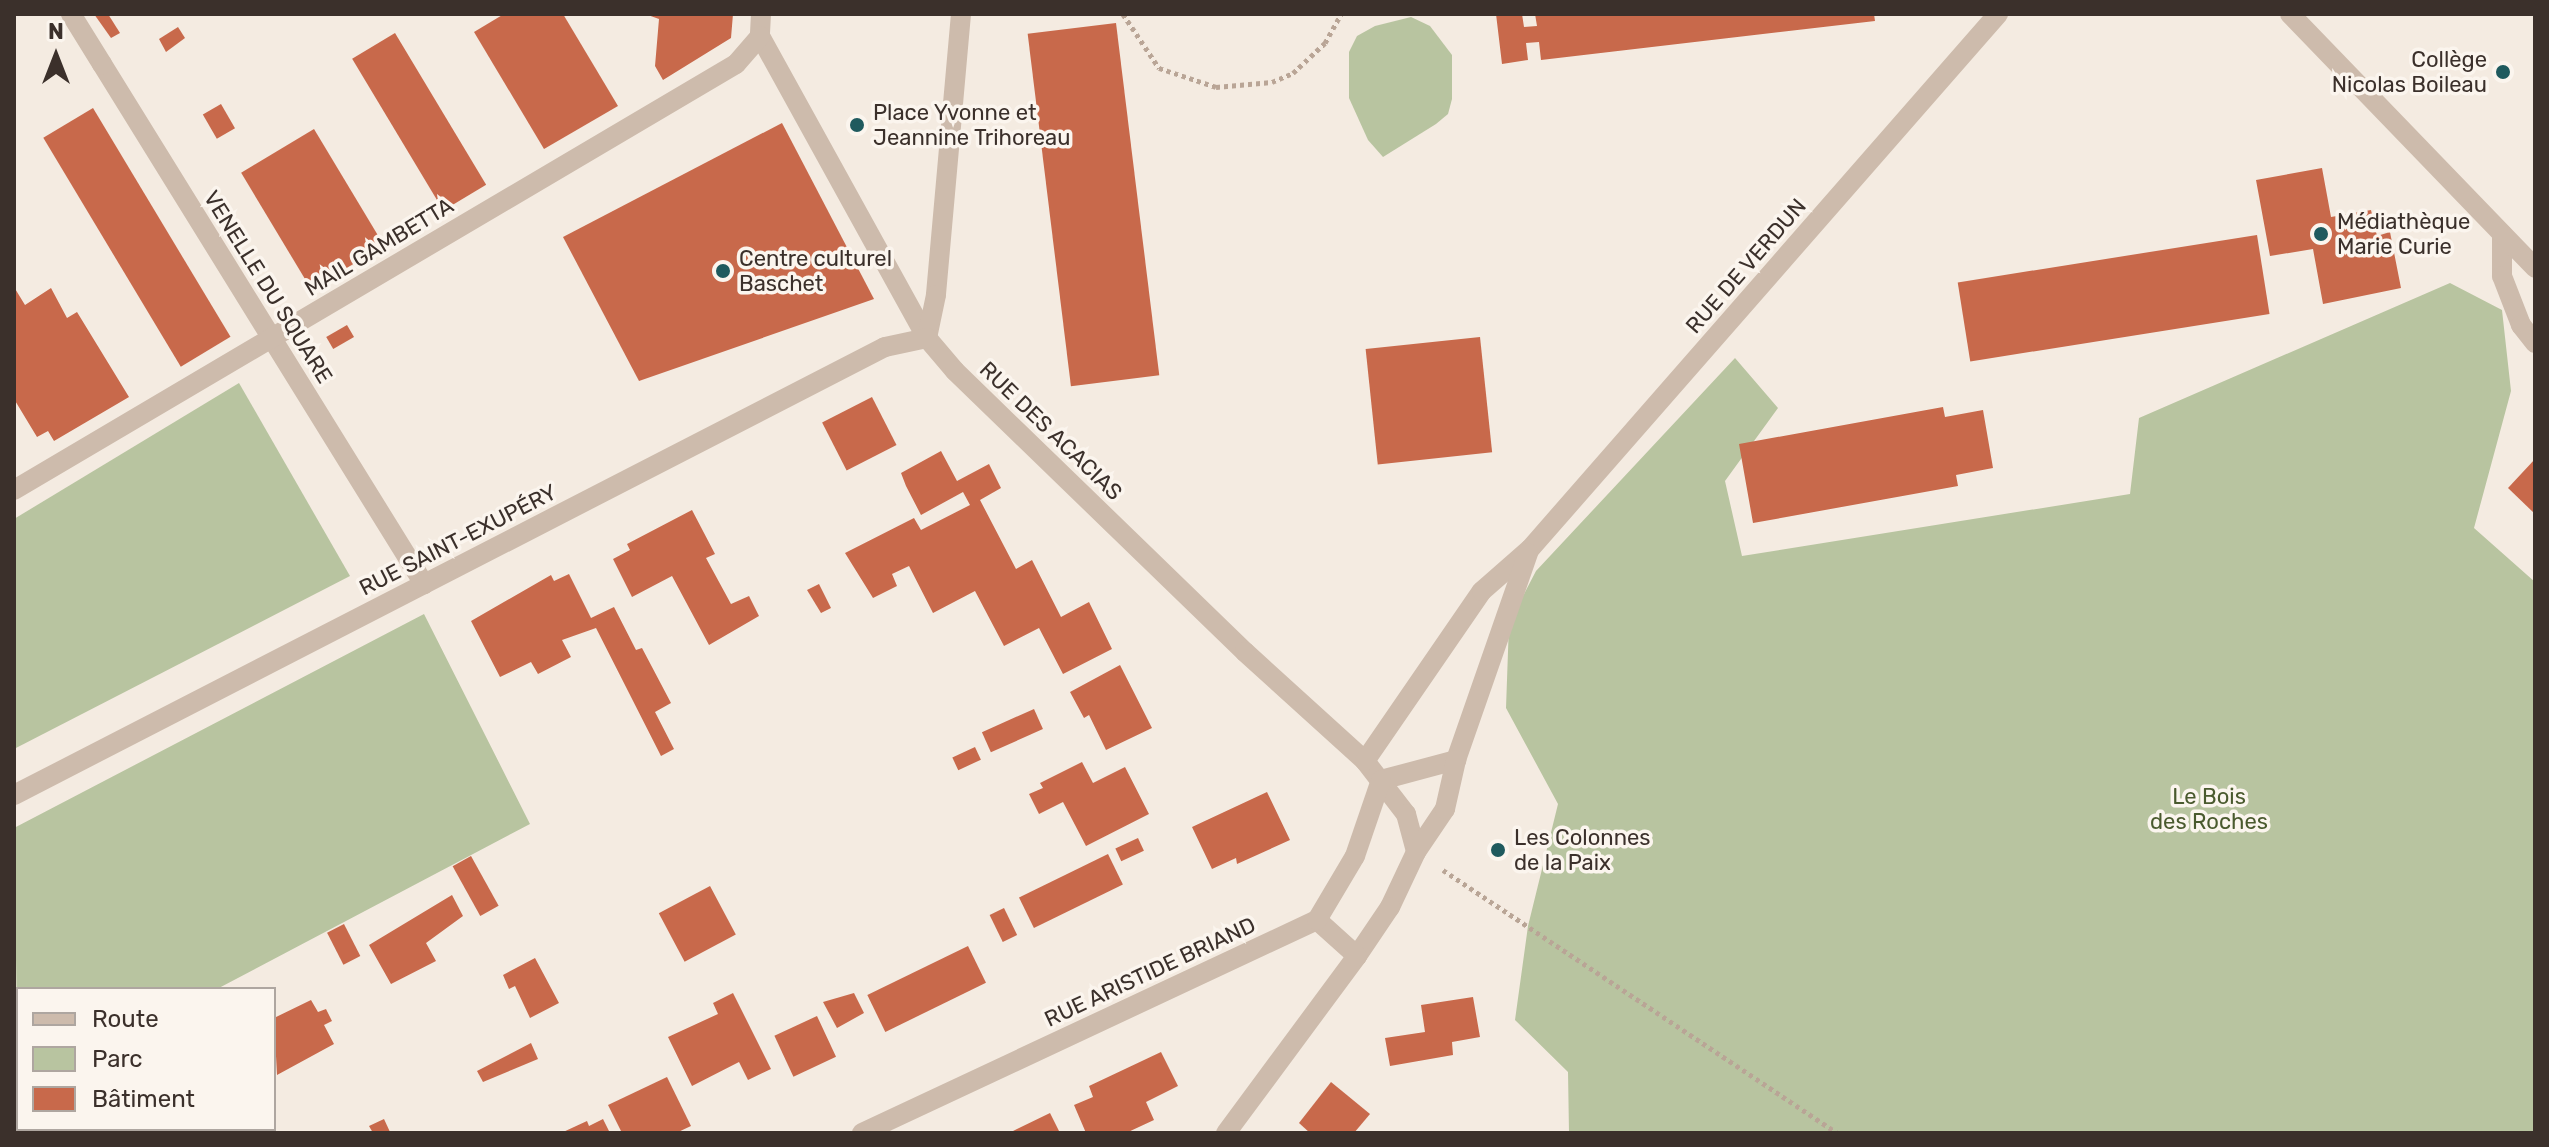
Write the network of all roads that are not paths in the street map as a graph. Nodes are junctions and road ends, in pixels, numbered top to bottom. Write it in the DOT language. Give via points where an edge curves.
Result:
graph roads {
  1 [pos="71,14"];
  2 [pos="761,14"];
  3 [pos="961,14"];
  4 [pos="1998,14"];
  5 [pos="2290,14"];
  6 [pos="760,36"];
  7 [pos="2502,234"];
  8 [pos="2535,268"];
  9 [pos="272,338"];
  10 [pos="927,338"];
  11 [pos="2535,343"];
  12 [pos="14,490"];
  13 [pos="1530,549"];
  14 [pos="424,584"];
  15 [pos="1456,760"];
  16 [pos="1365,761"];
  17 [pos="1381,780"];
  18 [pos="14,795"];
  19 [pos="1416,852"];
  20 [pos="1317,920"];
  21 [pos="1357,956"];
  22 [pos="862,1133"];
  23 [pos="1226,1133"];
  1 -- 9 [label="street, VENELLE DU SQUARE"];
  2 -- 6 [label="street"];
  3 -- 10 [label="street"];
  4 -- 13 [label="street, RUE DE VERDUN"];
  5 -- 7 [label="street" via="2365,85"];
  6 -- 9 [label="street, MAIL GAMBETTA" via="736,64"];
  6 -- 10 [label="street"];
  7 -- 8 [label="street"];
  7 -- 11 [label="street" via="2502,276 2521,325"];
  9 -- 12 [label="street, MAIL GAMBETTA"];
  9 -- 14 [label="street, VENELLE DU SQUARE"];
  10 -- 14 [label="street, RUE SAINT-EXUPÉRY" via="885,347"];
  10 -- 16 [label="street, RUE DES ACACIAS" via="1256,663"];
  13 -- 15 [label="street, RUE DE VERDUN"];
  13 -- 16 [label="street, RUE DE VERDUN" via="1482,591"];
  14 -- 18 [label="street, RUE SAINT-EXUPÉRY"];
  15 -- 17 [label="street"];
  15 -- 19 [label="street, RUE DE VERDUN" via="1445,809"];
  16 -- 17 [label="street, RUE DES ACACIAS"];
  17 -- 19 [label="street, RUE DES ACACIAS" via="1406,814"];
  17 -- 20 [label="street" via="1355,856"];
  19 -- 21 [label="street, RUE DE VERDUN" via="1390,907"];
  20 -- 21 [label="street"];
  20 -- 22 [label="street, RUE ARISTIDE BRIAND"];
  21 -- 23 [label="street, RUE DE VERDUN"];
}
